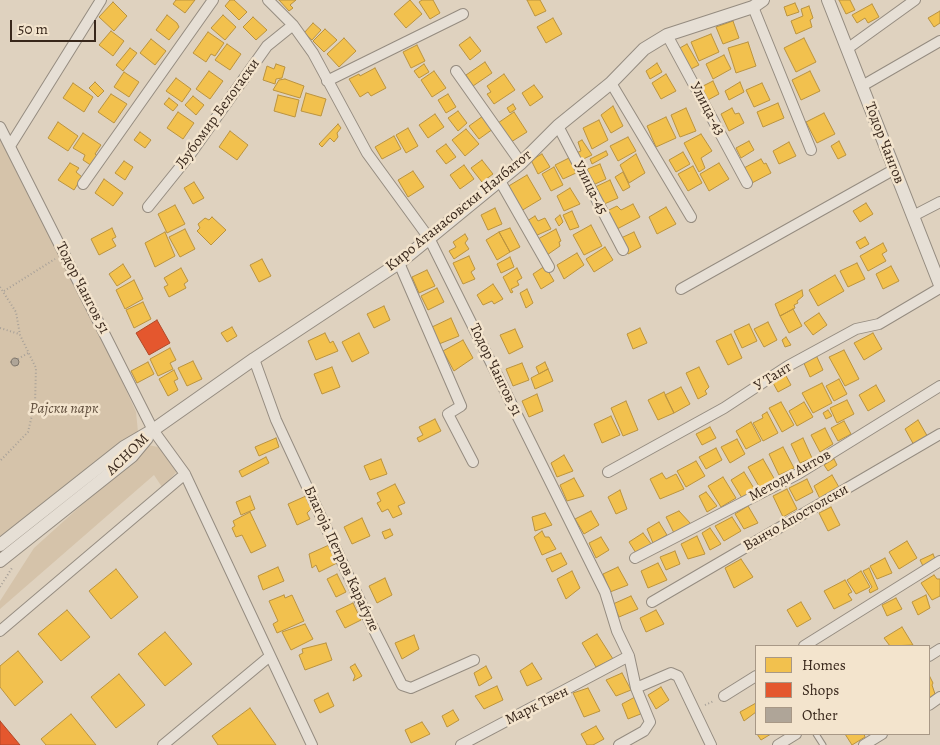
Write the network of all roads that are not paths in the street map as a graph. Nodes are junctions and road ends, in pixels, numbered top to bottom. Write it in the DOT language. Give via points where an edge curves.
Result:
graph roads {
  1 [pos="101,0"];
  2 [pos="213,0"];
  3 [pos="268,0"];
  4 [pos="828,0"];
  5 [pos="915,0"];
  6 [pos="758,3"];
  7 [pos="463,14"];
  8 [pos="293,25"];
  9 [pos="667,36"];
  10 [pos="940,41"];
  11 [pos="847,49"];
  12 [pos="456,71"];
  13 [pos="327,81"];
  14 [pos="611,83"];
  15 [pos="862,86"];
  16 [pos="558,126"];
  17 [pos="0,127"];
  18 [pos="10,146"];
  19 [pos="811,150"];
  20 [pos="521,163"];
  21 [pos="895,170"];
  22 [pos="500,181"];
  23 [pos="747,183"];
  24 [pos="83,184"];
  25 [pos="940,202"];
  26 [pos="148,207"];
  27 [pos="913,216"];
  28 [pos="691,217"];
  29 [pos="429,238"];
  30 [pos="623,250"];
  31 [pos="398,263"];
  32 [pos="549,267"];
  33 [pos="940,287"];
  34 [pos="681,289"];
  35 [pos="254,359"];
  36 [pos="940,386"];
  37 [pos="154,430"];
  38 [pos="940,434"];
  39 [pos="473,462"];
  40 [pos="608,472"];
  41 [pos="185,474"];
  42 [pos="0,545"];
  43 [pos="635,558"];
  44 [pos="0,561"];
  45 [pos="940,561"];
  46 [pos="652,602"];
  47 [pos="0,631"];
  48 [pos="806,645"];
  49 [pos="270,656"];
  50 [pos="629,656"];
  51 [pos="474,660"];
  52 [pos="755,677"];
  53 [pos="636,688"];
  54 [pos="724,696"];
  55 [pos="794,735"];
  56 [pos="880,735"];
  57 [pos="163,745"];
  58 [pos="312,745"];
  59 [pos="461,745"];
  60 [pos="619,745"];
  61 [pos="711,745"];
  62 [pos="778,745"];
  63 [pos="864,745"];
  1 -- 18 [label="street"];
  2 -- 24 [label="street"];
  3 -- 8 [label="street, Тодор Чангов 51"];
  4 -- 11 [label="street, Тодор Чангов"];
  5 -- 11 [label="street"];
  6 -- 9 [label="street, Киро Атанасовски Налбатот"];
  6 -- 19 [label="street"];
  7 -- 13 [label="street"];
  8 -- 13 [label="street, Тодор Чангов 51" via="313,53"];
  8 -- 26 [label="street, Љубомир Белогаски" via="266,46 189,156"];
  9 -- 14 [label="street, Киро Атанасовски Налбатот" via="644,49"];
  9 -- 23 [label="street, Улица-43"];
  10 -- 15 [label="street"];
  11 -- 15 [label="street, Тодор Чангов"];
  12 -- 20 [label="street"];
  13 -- 29 [label="street, Тодор Чангов 51" via="367,153"];
  14 -- 16 [label="street, Киро Атанасовски Налбатот"];
  14 -- 28 [label="street"];
  15 -- 21 [label="street, Тодор Чангов"];
  16 -- 20 [label="street, Киро Атанасовски Налбатот"];
  16 -- 30 [label="street, Улица-45"];
  17 -- 18 [label="street, Тодор Чангов 51"];
  18 -- 37 [label="street, Тодор Чангов 51"];
  20 -- 22 [label="street, Киро Атанасовски Налбатот"];
  21 -- 27 [label="street, Тодор Чангов"];
  21 -- 34 [label="street"];
  22 -- 29 [label="street, Киро Атанасовски Налбатот"];
  22 -- 32 [label="street"];
  25 -- 27 [label="street"];
  27 -- 33 [label="street, Тодор Чангов"];
  29 -- 31 [label="street, Киро Атанасовски Налбатот"];
  29 -- 50 [label="street, Тодор Чангов 51" via="605,592"];
  31 -- 35 [label="street, Киро Атанасовски Налбатот"];
  31 -- 39 [label="street" via="462,406 448,414"];
  33 -- 40 [label="street, У Тант" via="879,324 856,329 797,361 724,408"];
  35 -- 37 [label="street, Киро Атанасовски Налбатот"];
  35 -- 51 [label="street, Благоја Петров Караѓуле" via="276,420 402,685 411,688"];
  36 -- 43 [label="street, Методи Антов" via="798,474"];
  37 -- 41 [label="street, Тодор Чангов 51"];
  37 -- 42 [label="street, АСНОМ" via="124,447"];
  37 -- 44 [label="street, АСНОМ" via="132,456"];
  38 -- 46 [label="street, Ванчо Апостолски"];
  41 -- 47 [label="street"];
  41 -- 49 [label="street, Тодор Чангов 51"];
  45 -- 48 [label="street"];
  49 -- 57 [label="street"];
  49 -- 58 [label="street, Тодор Чангов 51"];
  50 -- 53 [label="street, Тодор Чангов 51"];
  50 -- 59 [label="street, Марк Твен"];
  52 -- 54 [label="street"];
  53 -- 60 [label="street, Тодор Чангов 51" via="650,722 644,731"];
  53 -- 61 [label="street" via="671,673 678,676"];
  55 -- 62 [label="street"];
  56 -- 63 [label="street"];
}
